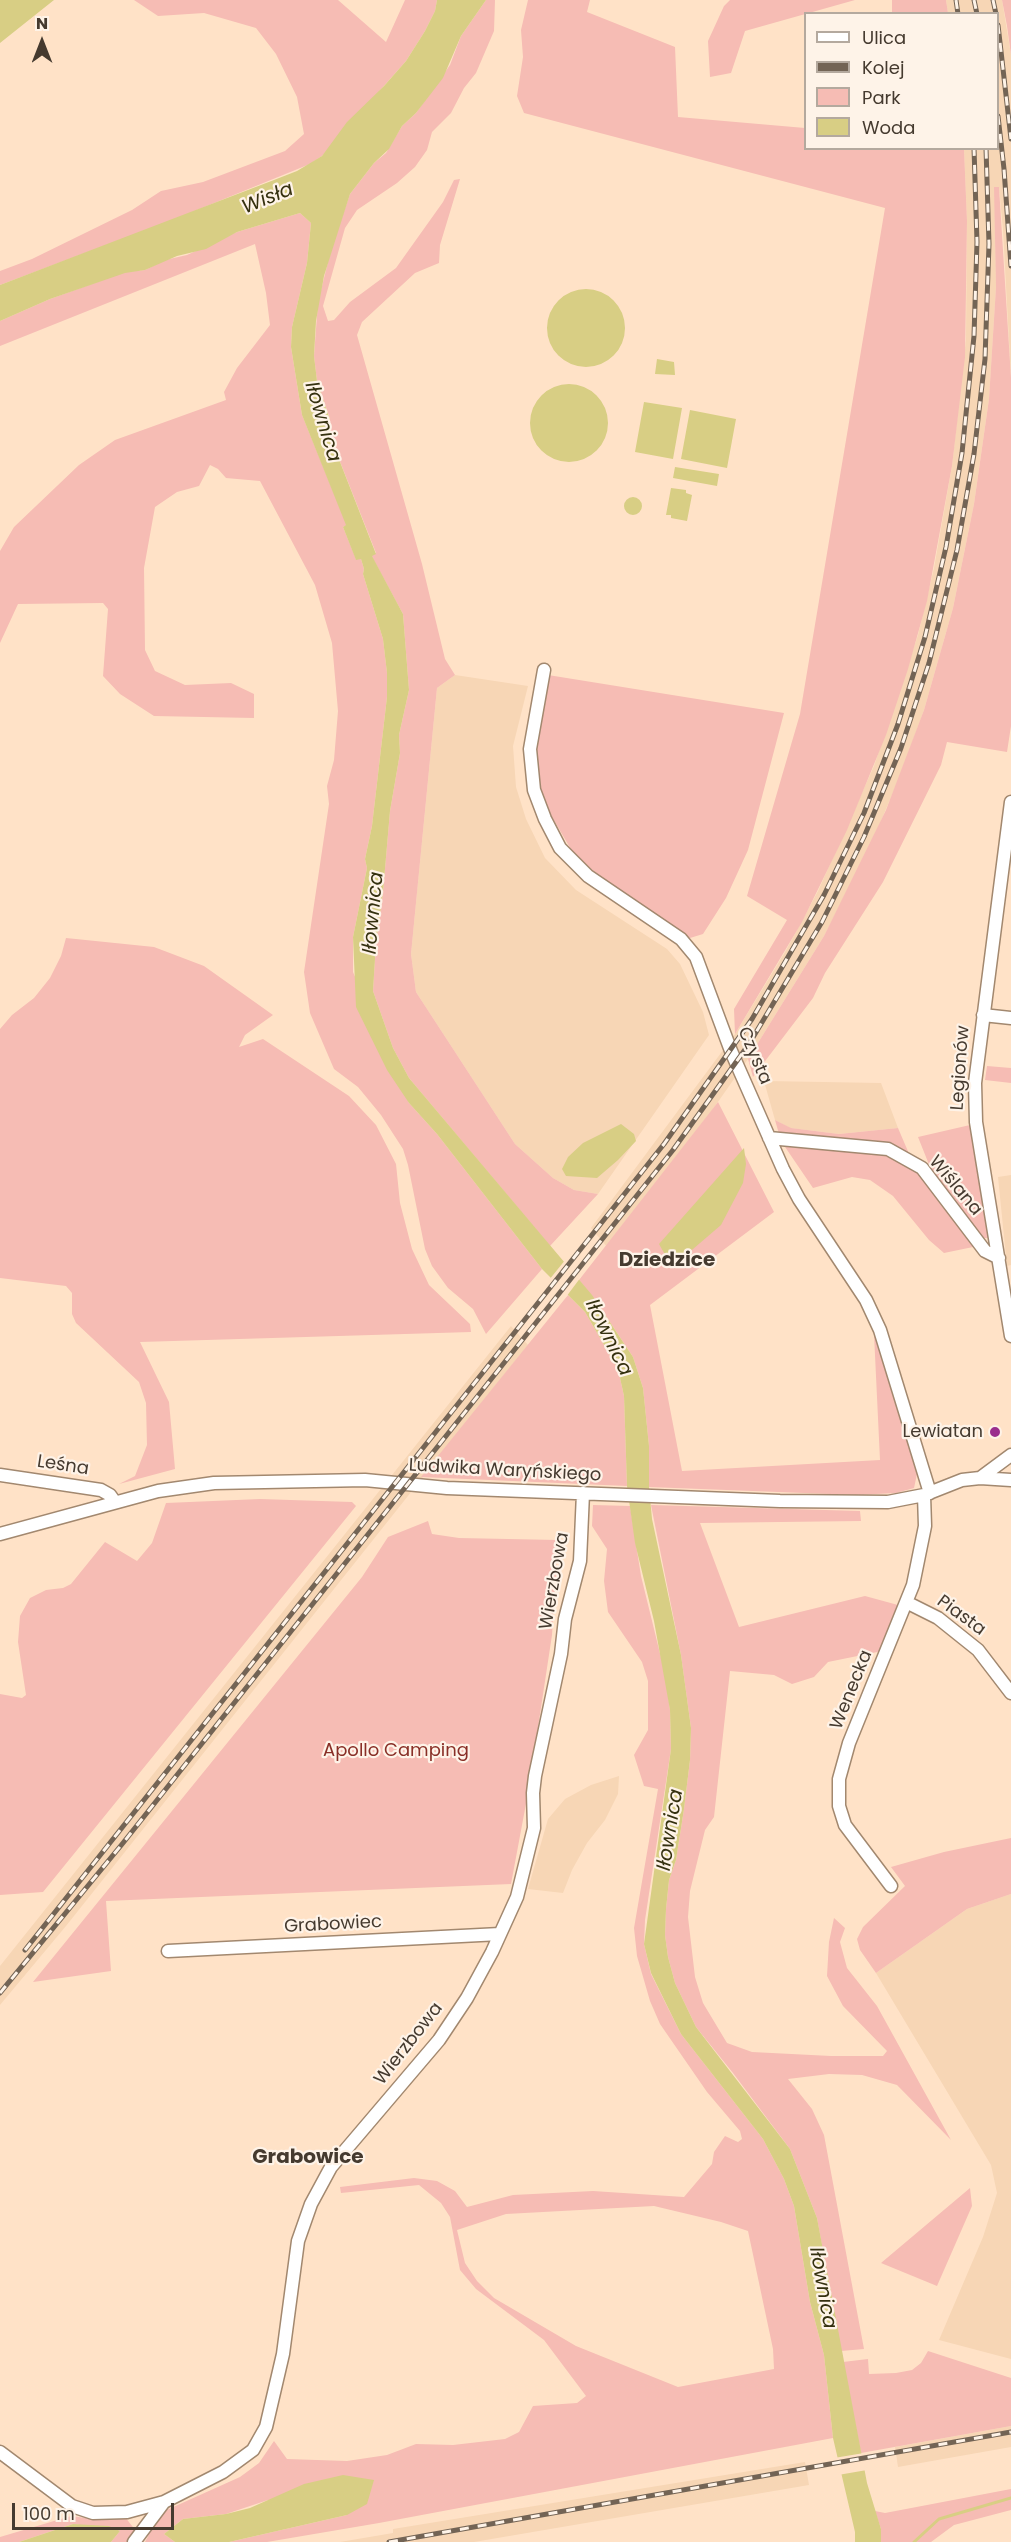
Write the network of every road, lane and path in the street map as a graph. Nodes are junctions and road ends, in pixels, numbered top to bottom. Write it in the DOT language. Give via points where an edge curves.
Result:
graph roads {
  1 [pos="544,670"];
  2 [pos="1011,802"];
  3 [pos="983,1015"];
  4 [pos="1011,1018"];
  5 [pos="769,1138"];
  6 [pos="999,1258"];
  7 [pos="1011,1336"];
  8 [pos="1011,1455"];
  9 [pos="0,1475"];
  10 [pos="980,1478"];
  11 [pos="1011,1480"];
  12 [pos="583,1493"];
  13 [pos="927,1494"];
  14 [pos="115,1502"];
  15 [pos="0,1534"];
  16 [pos="908,1603"];
  17 [pos="1011,1693"];
  18 [pos="891,1886"];
  19 [pos="500,1934"];
  20 [pos="168,1951"];
  21 [pos="0,2452"];
  22 [pos="164,2502"];
  23 [pos="127,2512"];
  24 [pos="143,2529"];
  25 [pos="134,2542"];
  1 -- 5 [label="street, Czysta" via="530,749 534,790 545,819 560,848 588,876 681,939 696,957"];
  2 -- 3 [label="street, Legionów"];
  3 -- 4 [label="street"];
  3 -- 6 [label="street, Legionów" via="975,1083 976,1122"];
  5 -- 6 [label="street, Wiślana" via="888,1149 922,1168 985,1251"];
  5 -- 13 [label="street, Czysta" via="799,1199 866,1300 891,1362"];
  6 -- 7 [label="street, Legionów"];
  8 -- 10 [label="street"];
  9 -- 14 [label="street, Leśna" via="101,1490"];
  10 -- 11 [label="street, Ludwika Waryńskiego"];
  10 -- 13 [label="street, Ludwika Waryńskiego"];
  12 -- 13 [label="street, Ludwika Waryńskiego" via="888,1502"];
  12 -- 14 [label="street, Ludwika Waryńskiego" via="365,1480 272,1481 214,1483"];
  12 -- 19 [label="street, Wierzbowa" via="580,1561 565,1619 533,1793 534,1828 517,1897"];
  13 -- 16 [label="street, Wenecka" via="918,1568"];
  14 -- 15 [label="street, Ludwika Waryńskiego"];
  16 -- 17 [label="street, Piasta" via="938,1618 978,1650"];
  16 -- 18 [label="street, Wenecka" via="849,1743 839,1779 839,1806 845,1825"];
  19 -- 20 [label="street, Grabowiec"];
  19 -- 22 [label="street, Wierzbowa" via="467,1998 439,2040 331,2167 310,2204 298,2241 283,2354 266,2427 253,2450 223,2472"];
  21 -- 23 [label="street" via="72,2506 93,2513"];
  22 -- 23 [label="street"];
  22 -- 24 [label="street, Wierzbowa"];
  23 -- 24 [label="street"];
  24 -- 25 [label="street, Wierzbowa"];
}
